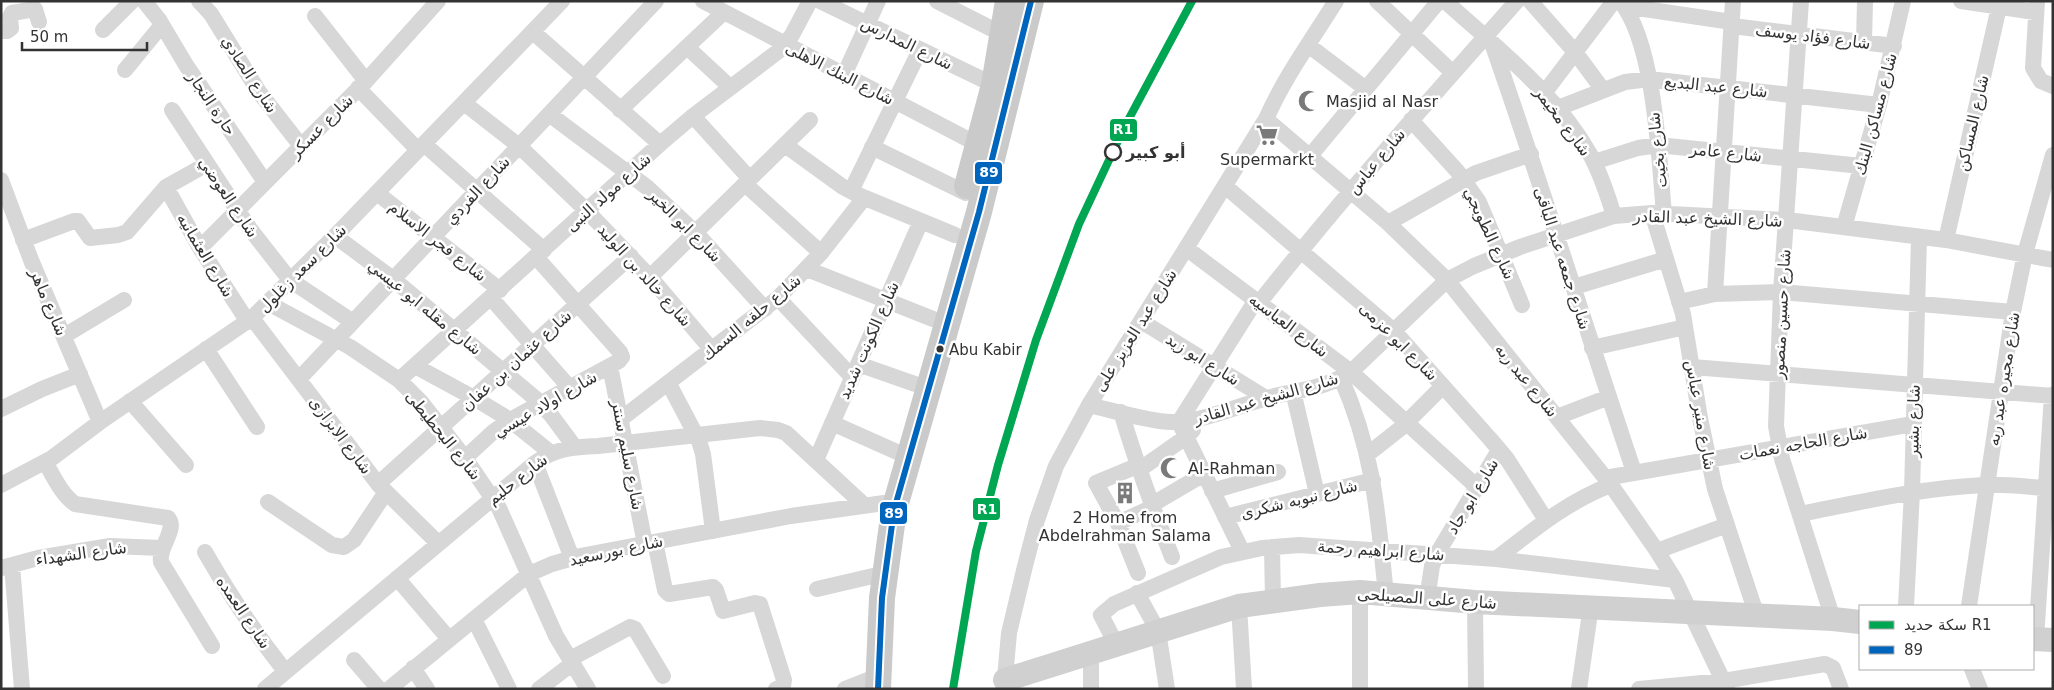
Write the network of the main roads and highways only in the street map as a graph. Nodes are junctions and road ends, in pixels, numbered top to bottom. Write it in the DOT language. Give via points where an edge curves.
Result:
graph roads {
  1 [pos="1008,1"];
  2 [pos="1031,1"];
  3 [pos="865,687"];
  1 -- 3 [label="main road" via="994,85 933,319 897,452 874,504 873,576"];
  2 -- 3 [label="main road" via="979,212 894,510"];
}
